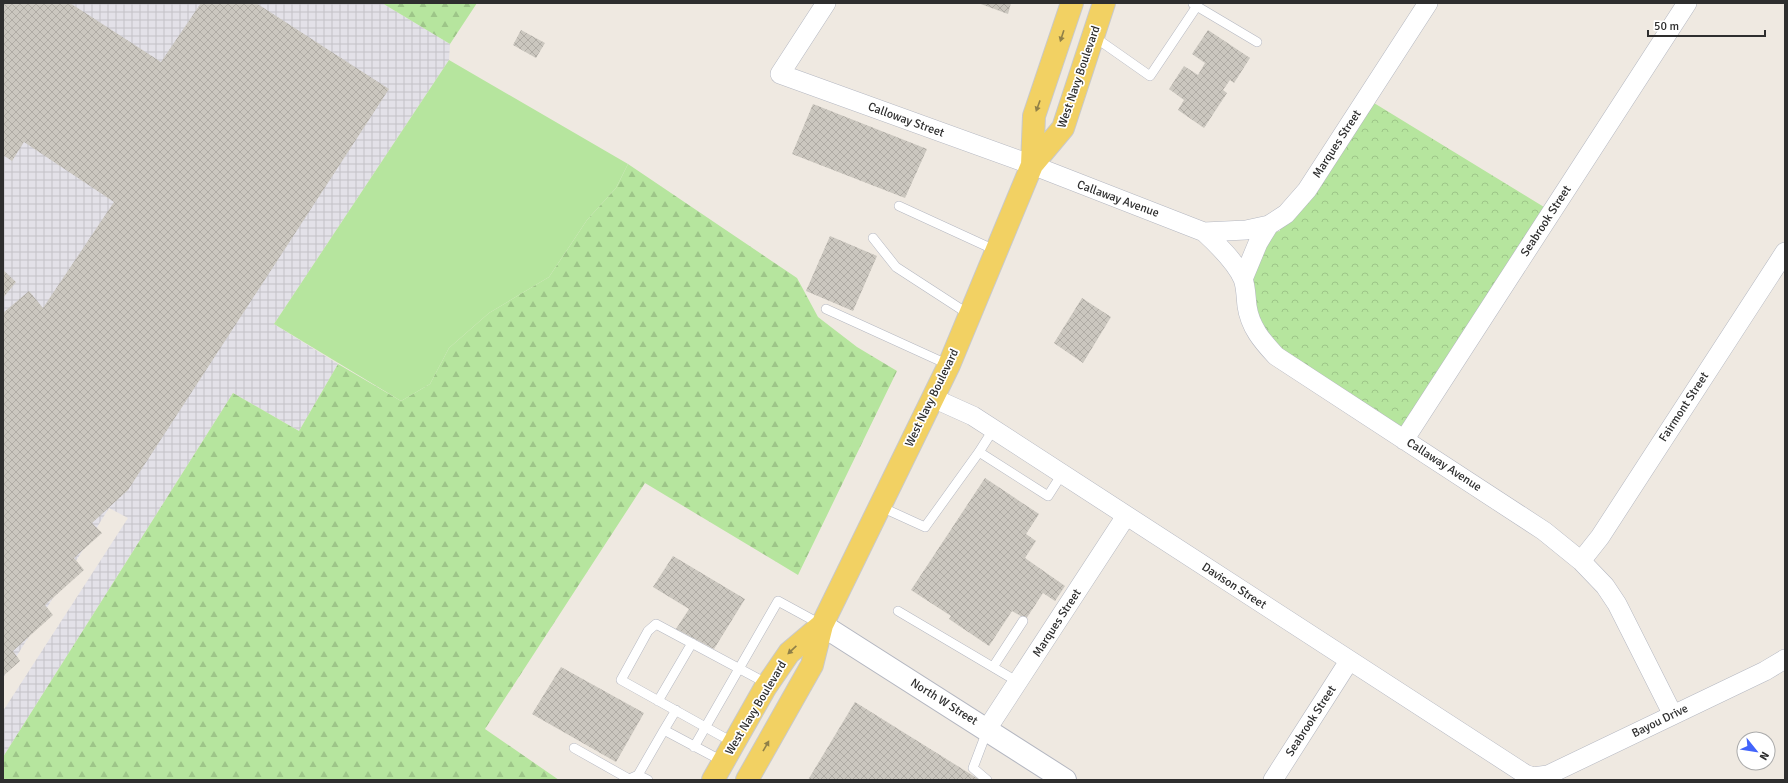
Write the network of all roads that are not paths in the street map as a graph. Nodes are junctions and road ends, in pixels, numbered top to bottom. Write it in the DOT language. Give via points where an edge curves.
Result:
graph roads {
  1 [pos="826,3"];
  2 [pos="1072,3"];
  3 [pos="1104,3"];
  4 [pos="1428,3"];
  5 [pos="1687,3"];
  6 [pos="1195,4"];
  7 [pos="1093,36"];
  8 [pos="1257,42"];
  9 [pos="1032,165"];
  10 [pos="898,206"];
  11 [pos="1269,225"];
  12 [pos="1204,232"];
  13 [pos="873,238"];
  14 [pos="997,251"];
  15 [pos="1785,252"];
  16 [pos="1243,279"];
  17 [pos="826,309"];
  18 [pos="970,315"];
  19 [pos="949,364"];
  20 [pos="933,398"];
  21 [pos="993,430"];
  22 [pos="1404,440"];
  23 [pos="979,452"];
  24 [pos="1062,474"];
  25 [pos="880,507"];
  26 [pos="1126,516"];
  27 [pos="1582,561"];
  28 [pos="898,611"];
  29 [pos="1023,621"];
  30 [pos="822,625"];
  31 [pos="692,643"];
  32 [pos="1785,659"];
  33 [pos="1349,661"];
  34 [pos="993,667"];
  35 [pos="740,668"];
  36 [pos="1018,682"];
  37 [pos="768,684"];
  38 [pos="658,701"];
  39 [pos="676,710"];
  40 [pos="1673,715"];
  41 [pos="706,727"];
  42 [pos="987,729"];
  43 [pos="664,730"];
  44 [pos="735,744"];
  45 [pos="694,747"];
  46 [pos="574,748"];
  47 [pos="719,771"];
  48 [pos="638,775"];
  49 [pos="1533,777"];
  50 [pos="648,780"];
  51 [pos="747,780"];
  52 [pos="987,780"];
  53 [pos="1065,780"];
  54 [pos="1273,780"];
  1 -- 9 [label="street, Calloway Street" via="780,74"];
  2 -- 9 [label="main road, West Navy Boulevard, one-way" via="1034,116"];
  3 -- 7 [label="main road, West Navy Boulevard"];
  4 -- 11 [label="street, Marques Street" via="1307,190 1286,214"];
  5 -- 22 [label="street, Seabrook Street"];
  6 -- 7 [label="lane" via="1150,76"];
  6 -- 8 [label="lane"];
  7 -- 9 [label="main road, West Navy Boulevard" via="1063,128"];
  9 -- 12 [label="street, Callaway Avenue"];
  9 -- 14 [label="main road, West Navy Boulevard"];
  10 -- 14 [label="lane"];
  11 -- 12 [label="street, Callaway Avenue" via="1246,230"];
  11 -- 16 [label="street, Marques Street" via="1258,243"];
  12 -- 16 [label="street, Callaway Avenue" via="1222,248"];
  13 -- 18 [label="lane" via="896,268"];
  14 -- 18 [label="main road, West Navy Boulevard"];
  15 -- 27 [label="street, Fairmont Street"];
  16 -- 22 [label="street, Callaway Avenue" via="1251,320 1264,344 1276,356"];
  17 -- 19 [label="lane"];
  18 -- 19 [label="main road, West Navy Boulevard"];
  19 -- 20 [label="main road, West Navy Boulevard"];
  20 -- 21 [label="street, Davison Street" via="956,407"];
  20 -- 25 [label="main road, West Navy Boulevard"];
  21 -- 23 [label="lane"];
  21 -- 24 [label="street, Davison Street"];
  22 -- 27 [label="street, Callaway Avenue" via="1544,530"];
  23 -- 24 [label="lane" via="1048,496"];
  23 -- 25 [label="lane" via="925,527"];
  24 -- 26 [label="street, Davison Street"];
  25 -- 30 [label="main road, West Navy Boulevard"];
  26 -- 33 [label="street, Davison Street"];
  26 -- 36 [label="street, Marques Street"];
  27 -- 40 [label="street, Callaway Avenue" via="1605,586 1617,604"];
  28 -- 34 [label="lane"];
  29 -- 34 [label="lane"];
  30 -- 35 [label="lane" via="778,601"];
  30 -- 37 [label="main road, West Navy Boulevard, one-way" via="789,653"];
  30 -- 42 [label="main road, North W Street"];
  51 -- 30 [label="main road, West Navy Boulevard, one-way" via="812,665"];
  31 -- 35 [label="lane"];
  31 -- 38 [label="lane"];
  31 -- 38 [label="lane" via="656,624 648,631 621,680"];
  32 -- 40 [label="street, Bayou Drive"];
  33 -- 49 [label="street, Davison Street"];
  33 -- 54 [label="street, Seabrook Street"];
  34 -- 36 [label="lane"];
  35 -- 37 [label="lane"];
  35 -- 41 [label="lane"];
  36 -- 42 [label="street, Marques Street"];
  37 -- 44 [label="main road, West Navy Boulevard"];
  38 -- 39 [label="lane"];
  39 -- 41 [label="lane"];
  39 -- 43 [label="lane"];
  40 -- 49 [label="street, Bayou Drive" via="1548,775"];
  41 -- 44 [label="lane"];
  41 -- 45 [label="lane"];
  42 -- 52 [label="lane" via="973,768"];
  42 -- 53 [label="main road, North W Street" via="1045,771"];
  43 -- 45 [label="lane"];
  43 -- 48 [label="lane"];
  44 -- 47 [label="main road, West Navy Boulevard"];
  45 -- 47 [label="lane"];
  46 -- 48 [label="lane" via="629,779"];
  48 -- 50 [label="lane"];
}
